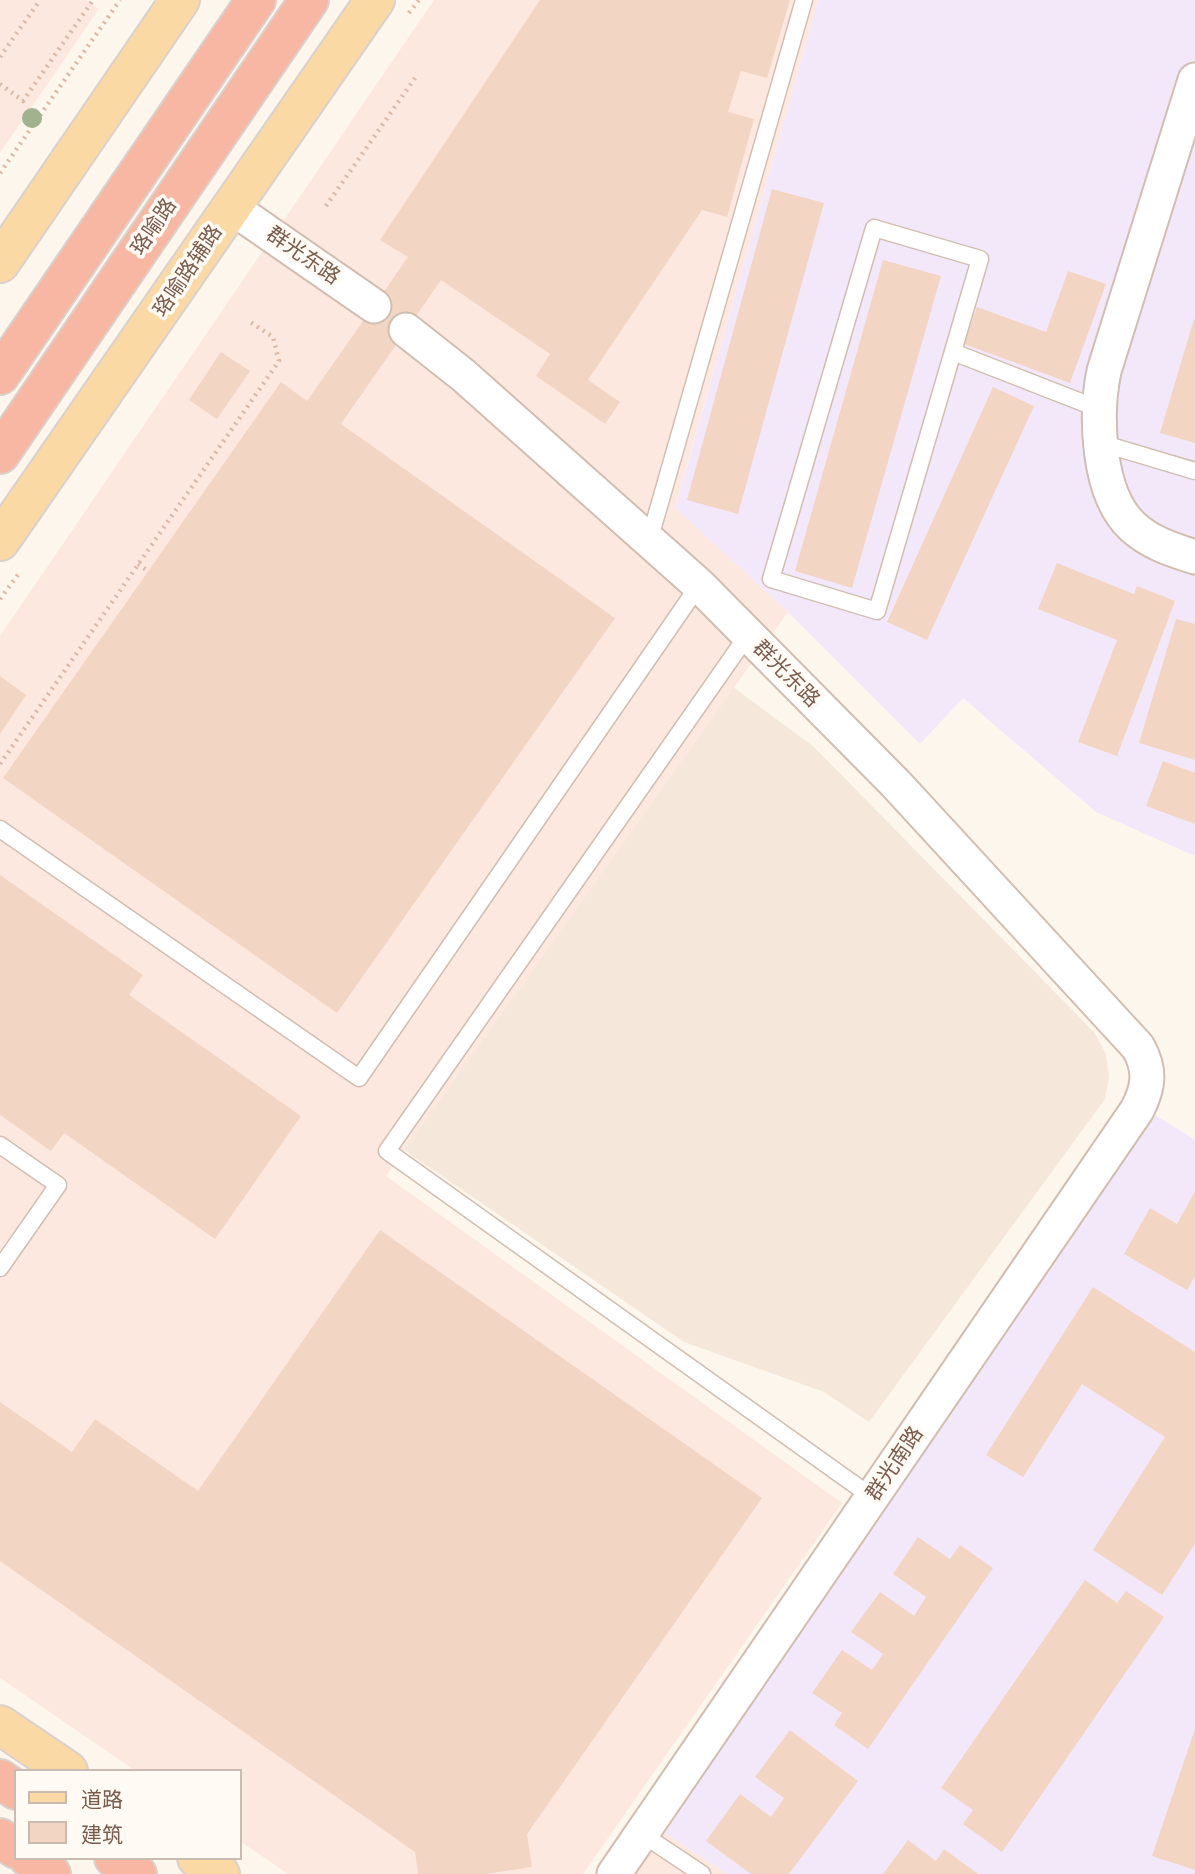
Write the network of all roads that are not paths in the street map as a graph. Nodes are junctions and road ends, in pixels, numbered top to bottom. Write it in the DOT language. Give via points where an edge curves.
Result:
graph roads {
  1 [pos="180,0"];
  2 [pos="256,0"];
  3 [pos="309,0"];
  4 [pos="375,0"];
  5 [pos="804,0"];
  6 [pos="1195,80"];
  7 [pos="231,207"];
  8 [pos="0,263"];
  9 [pos="374,306"];
  10 [pos="406,330"];
  11 [pos="953,352"];
  12 [pos="0,374"];
  13 [pos="1099,409"];
  14 [pos="1101,443"];
  15 [pos="0,454"];
  16 [pos="1195,471"];
  17 [pos="0,541"];
  18 [pos="649,541"];
  19 [pos="1195,557"];
  20 [pos="699,585"];
  21 [pos="747,636"];
  22 [pos="0,829"];
  23 [pos="1138,1047"];
  24 [pos="0,1145"];
  25 [pos="0,1268"];
  26 [pos="872,1497"];
  27 [pos="0,1724"];
  28 [pos="65,1769"];
  29 [pos="642,1834"];
  30 [pos="32,1860"];
  31 [pos="117,1860"];
  32 [pos="200,1860"];
  33 [pos="51,1874"];
  34 [pos="137,1874"];
  35 [pos="220,1874"];
  36 [pos="614,1874"];
  37 [pos="702,1874"];
  1 -- 8 [label="main road"];
  2 -- 12 [label="highway, 珞喻路"];
  3 -- 15 [label="highway, 珞喻路"];
  4 -- 7 [label="main road, 珞喻路辅路"];
  5 -- 18 [label="lane"];
  6 -- 13 [label="street" via="1104,371"];
  7 -- 9 [label="street, 群光东路"];
  7 -- 17 [label="main road, 珞喻路辅路"];
  10 -- 18 [label="street, 群光东路"];
  11 -- 11 [label="lane" via="980,259 874,228 771,579 877,611"];
  11 -- 13 [label="lane"];
  13 -- 14 [label="street"];
  14 -- 16 [label="lane"];
  14 -- 19 [label="street" via="1110,488 1126,519 1159,545"];
  18 -- 20 [label="street, 群光东路"];
  20 -- 21 [label="street, 群光东路"];
  20 -- 22 [label="lane" via="359,1077"];
  21 -- 23 [label="street, 群光东路" via="896,784"];
  21 -- 26 [label="lane" via="387,1151"];
  23 -- 26 [label="street, 群光南路" via="1147,1062 1148,1077 1137,1111"];
  24 -- 25 [label="lane" via="58,1185"];
  26 -- 29 [label="street, 群光南路"];
  27 -- 28 [label="main road"];
  29 -- 36 [label="street, 群光南路"];
  29 -- 37 [label="lane"];
  30 -- 33 [label="highway"];
  31 -- 34 [label="highway"];
  32 -- 35 [label="main road"];
}
